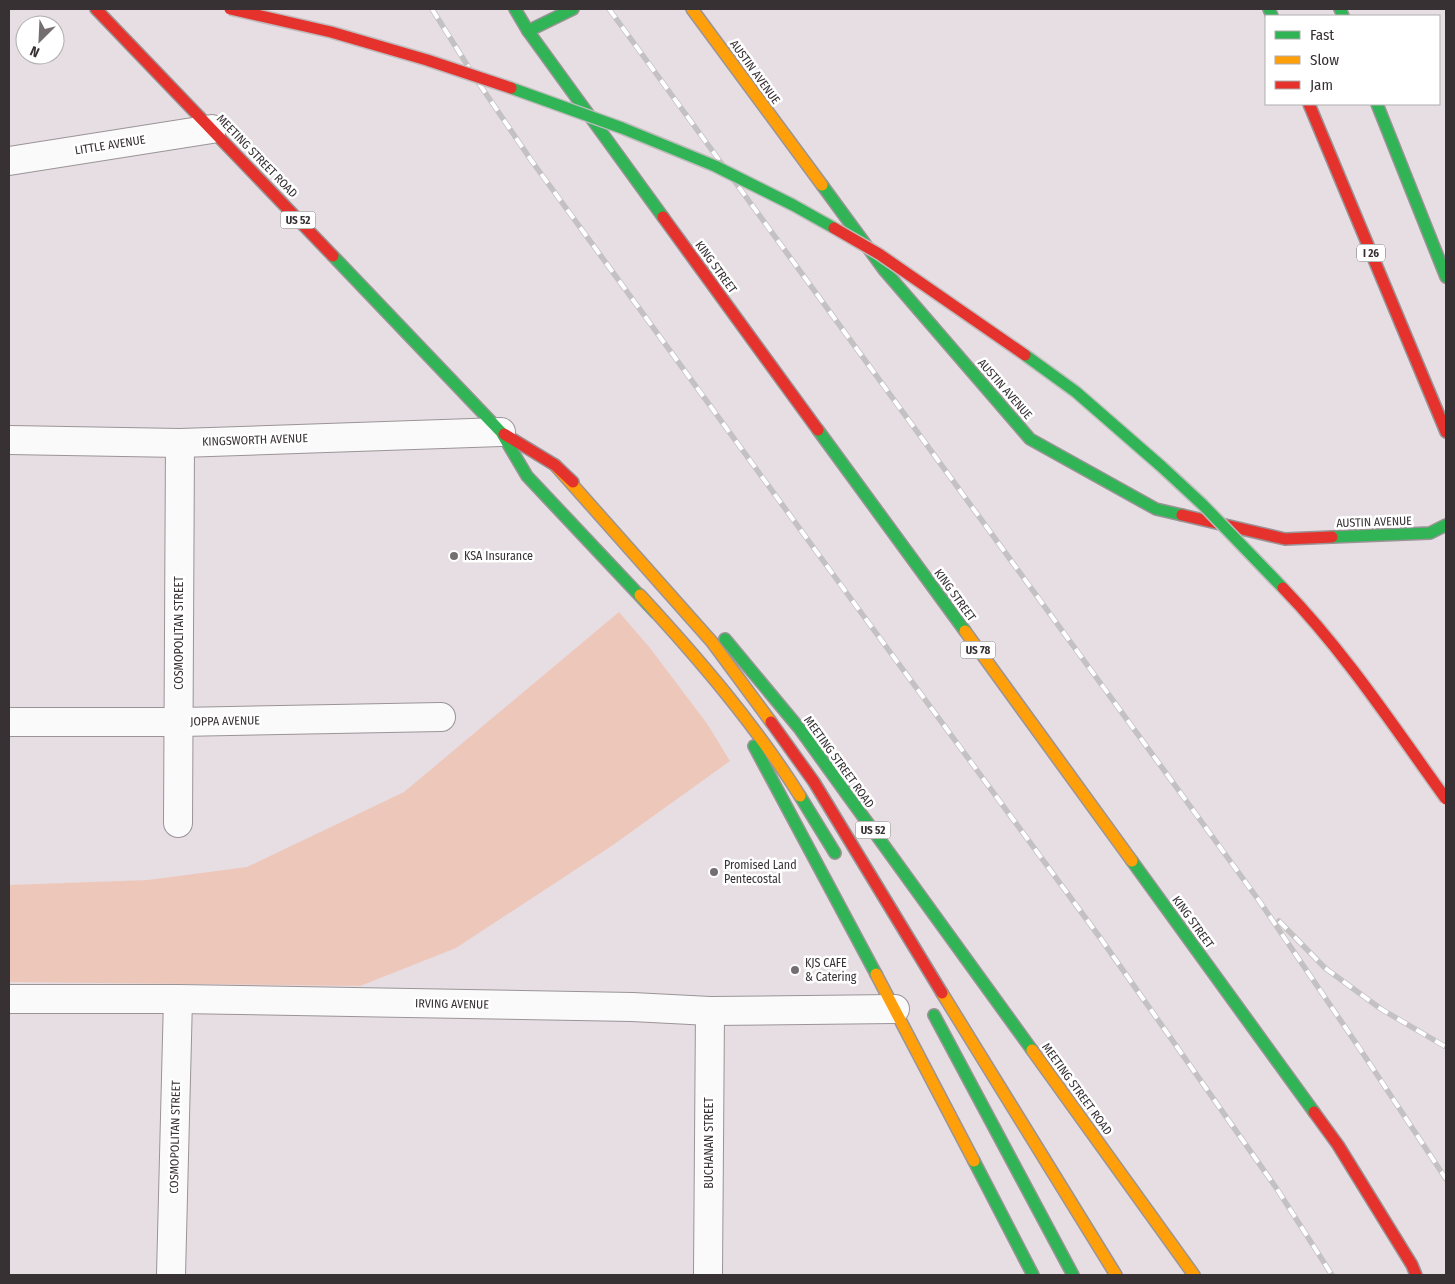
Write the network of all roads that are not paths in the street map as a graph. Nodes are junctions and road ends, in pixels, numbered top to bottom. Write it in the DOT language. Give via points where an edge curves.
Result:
graph roads {
  1 [pos="96,9"];
  2 [pos="230,9"];
  3 [pos="515,9"];
  4 [pos="573,9"];
  5 [pos="692,9"];
  6 [pos="528,31"];
  7 [pos="1309,105"];
  8 [pos="1377,105"];
  9 [pos="212,129"];
  10 [pos="9,160"];
  11 [pos="1446,277"];
  12 [pos="501,432"];
  13 [pos="1446,432"];
  14 [pos="9,440"];
  15 [pos="180,443"];
  16 [pos="555,465"];
  17 [pos="1446,525"];
  18 [pos="666,573"];
  19 [pos="640,595"];
  20 [pos="718,631"];
  21 [pos="442,717"];
  22 [pos="9,722"];
  23 [pos="179,722"];
  24 [pos="1446,799"];
  25 [pos="178,823"];
  26 [pos="839,859"];
  27 [pos="9,999"];
  28 [pos="178,999"];
  29 [pos="926,1003"];
  30 [pos="895,1009"];
  31 [pos="710,1011"];
  32 [pos="171,1275"];
  33 [pos="708,1275"];
  34 [pos="1033,1275"];
  35 [pos="1073,1275"];
  36 [pos="1116,1275"];
  37 [pos="1194,1275"];
  38 [pos="1416,1275"];
  1 -- 9 [label="main road, MEETING STREET ROAD / US 52"];
  2 -- 24 [label="main road, bridge" via="331,32 427,60 622,128 715,166 793,204 879,254 1076,392 1203,505 1305,611 1351,666"];
  3 -- 6 [label="main road, KING STREET / US 78"];
  4 -- 6 [label="main road"];
  5 -- 17 [label="main road, AUSTIN AVENUE" via="885,271 1030,439 1156,509 1285,539 1430,533"];
  6 -- 38 [label="main road, KING STREET / US 78" via="1332,1137"];
  7 -- 13 [label="main road, I 26"];
  8 -- 11 [label="main road"];
  9 -- 10 [label="street, LITTLE AVENUE"];
  9 -- 12 [label="main road, MEETING STREET ROAD / US 52"];
  12 -- 15 [label="street, KINGSWORTH AVENUE"];
  12 -- 16 [label="main road, MEETING STREET ROAD / US 52"];
  12 -- 19 [label="main road, MEETING STREET ROAD / US 52" via="527,476"];
  14 -- 15 [label="street, KINGSWORTH AVENUE"];
  15 -- 23 [label="street, COSMOPOLITAN STREET"];
  16 -- 18 [label="main road, MEETING STREET ROAD / US 52"];
  16 -- 36 [label="main road" via="712,642 814,782"];
  19 -- 26 [label="main road" via="690,649 750,723"];
  19 -- 30 [label="main road, MEETING STREET ROAD / US 52" via="712,682 746,732"];
  20 -- 37 [label="main road, MEETING STREET ROAD / US 52" via="799,728"];
  21 -- 23 [label="street, JOPPA AVENUE"];
  22 -- 23 [label="street, JOPPA AVENUE"];
  23 -- 25 [label="street, COSMOPOLITAN STREET"];
  27 -- 28 [label="street, IRVING AVENUE"];
  28 -- 31 [label="street, IRVING AVENUE"];
  28 -- 32 [label="street, COSMOPOLITAN STREET"];
  29 -- 35 [label="main road"];
  30 -- 31 [label="street, IRVING AVENUE"];
  30 -- 34 [label="main road, MEETING STREET ROAD / US 52"];
  31 -- 33 [label="street, BUCHANAN STREET"];
}
